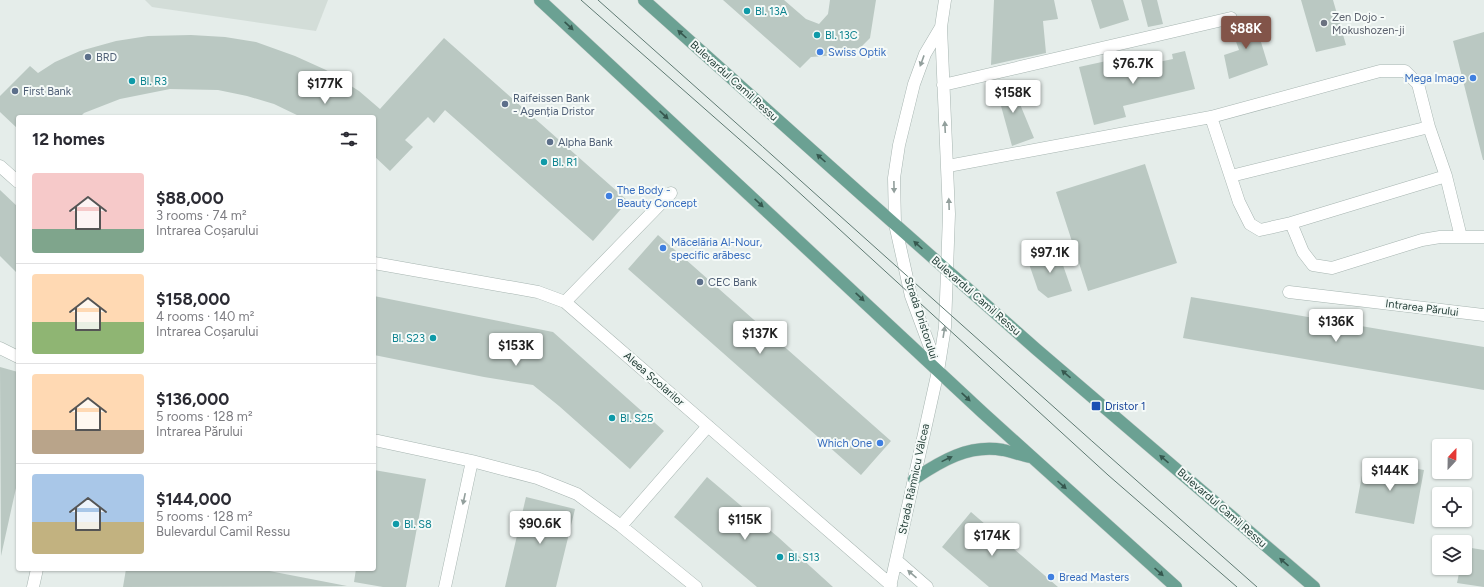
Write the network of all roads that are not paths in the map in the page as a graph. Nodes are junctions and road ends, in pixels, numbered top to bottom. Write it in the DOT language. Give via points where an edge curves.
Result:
graph roads {
  1 [pos="540,0"];
  2 [pos="644,0"];
  3 [pos="945,0"];
  4 [pos="1231,18"];
  5 [pos="941,27"];
  6 [pos="943,85"];
  7 [pos="1211,117"];
  8 [pos="1429,127"];
  9 [pos="0,166"];
  10 [pos="948,166"];
  11 [pos="1231,176"];
  12 [pos="1446,176"];
  13 [pos="16,180"];
  14 [pos="671,193"];
  15 [pos="1291,223"];
  16 [pos="895,224"];
  17 [pos="1461,237"];
  18 [pos="1484,237"];
  19 [pos="376,263"];
  20 [pos="947,271"];
  21 [pos="1289,292"];
  22 [pos="565,302"];
  23 [pos="1484,315"];
  24 [pos="0,348"];
  25 [pos="16,356"];
  26 [pos="938,371"];
  27 [pos="708,426"];
  28 [pos="376,440"];
  29 [pos="1032,458"];
  30 [pos="472,461"];
  31 [pos="914,479"];
  32 [pos="621,526"];
  33 [pos="896,560"];
  34 [pos="37,571"];
  35 [pos="891,586"];
  36 [pos="33,587"];
  37 [pos="445,587"];
  38 [pos="696,587"];
  39 [pos="927,587"];
  40 [pos="1176,587"];
  41 [pos="1314,587"];
  1 -- 26 [label="main road, one-way"];
  16 -- 2 [label="main road, Bulevardul Camil Ressu, one-way"];
  3 -- 5 [label="street, Strada Dristorului"];
  4 -- 6 [label="street"];
  5 -- 6 [label="street, Strada Dristorului"];
  5 -- 16 [label="street, Strada Dristorului, one-way" via="925,54 914,84 899,145 894,178"];
  10 -- 6 [label="street, Strada Dristorului, one-way"];
  7 -- 8 [label="street" via="1380,71 1404,71 1418,84"];
  7 -- 10 [label="street"];
  7 -- 11 [label="street"];
  8 -- 11 [label="street"];
  8 -- 12 [label="street"];
  9 -- 13 [label="street"];
  20 -- 10 [label="street, Strada Dristorului, one-way"];
  11 -- 15 [label="street" via="1239,202 1250,224 1260,230"];
  12 -- 15 [label="street"];
  12 -- 17 [label="street"];
  14 -- 22 [label="street"];
  15 -- 17 [label="street" via="1303,252 1313,265 1332,268 1422,240"];
  20 -- 16 [label="main road, Bulevardul Camil Ressu, one-way"];
  16 -- 26 [label="street, Strada Dristorului" via="911,296"];
  17 -- 18 [label="street"];
  19 -- 22 [label="street, Aleea Școlarilor" via="538,292"];
  26 -- 20 [label="street, Strada Dristorului, one-way" via="945,327"];
  41 -- 20 [label="main road, Bulevardul Camil Ressu, one-way"];
  21 -- 23 [label="street, Intrarea Părului"];
  22 -- 27 [label="street, Aleea Școlarilor"];
  24 -- 25 [label="street"];
  26 -- 29 [label="main road, one-way"];
  26 -- 31 [label="street, Strada Râmnicu Vâlcea"];
  27 -- 32 [label="street"];
  27 -- 35 [label="street, Aleea Școlarilor"];
  28 -- 30 [label="street"];
  31 -- 29 [label="main road, one-way" via="939,463 966,451 1002,450"];
  29 -- 40 [label="main road, one-way"];
  30 -- 32 [label="street" via="537,478 576,494"];
  30 -- 37 [label="street, one-way"];
  31 -- 33 [label="street, Strada Râmnicu Vâlcea"];
  32 -- 38 [label="street"];
  33 -- 35 [label="street, Strada Râmnicu Vâlcea"];
  39 -- 33 [label="street, one-way"];
  34 -- 36 [label="street"];
}
